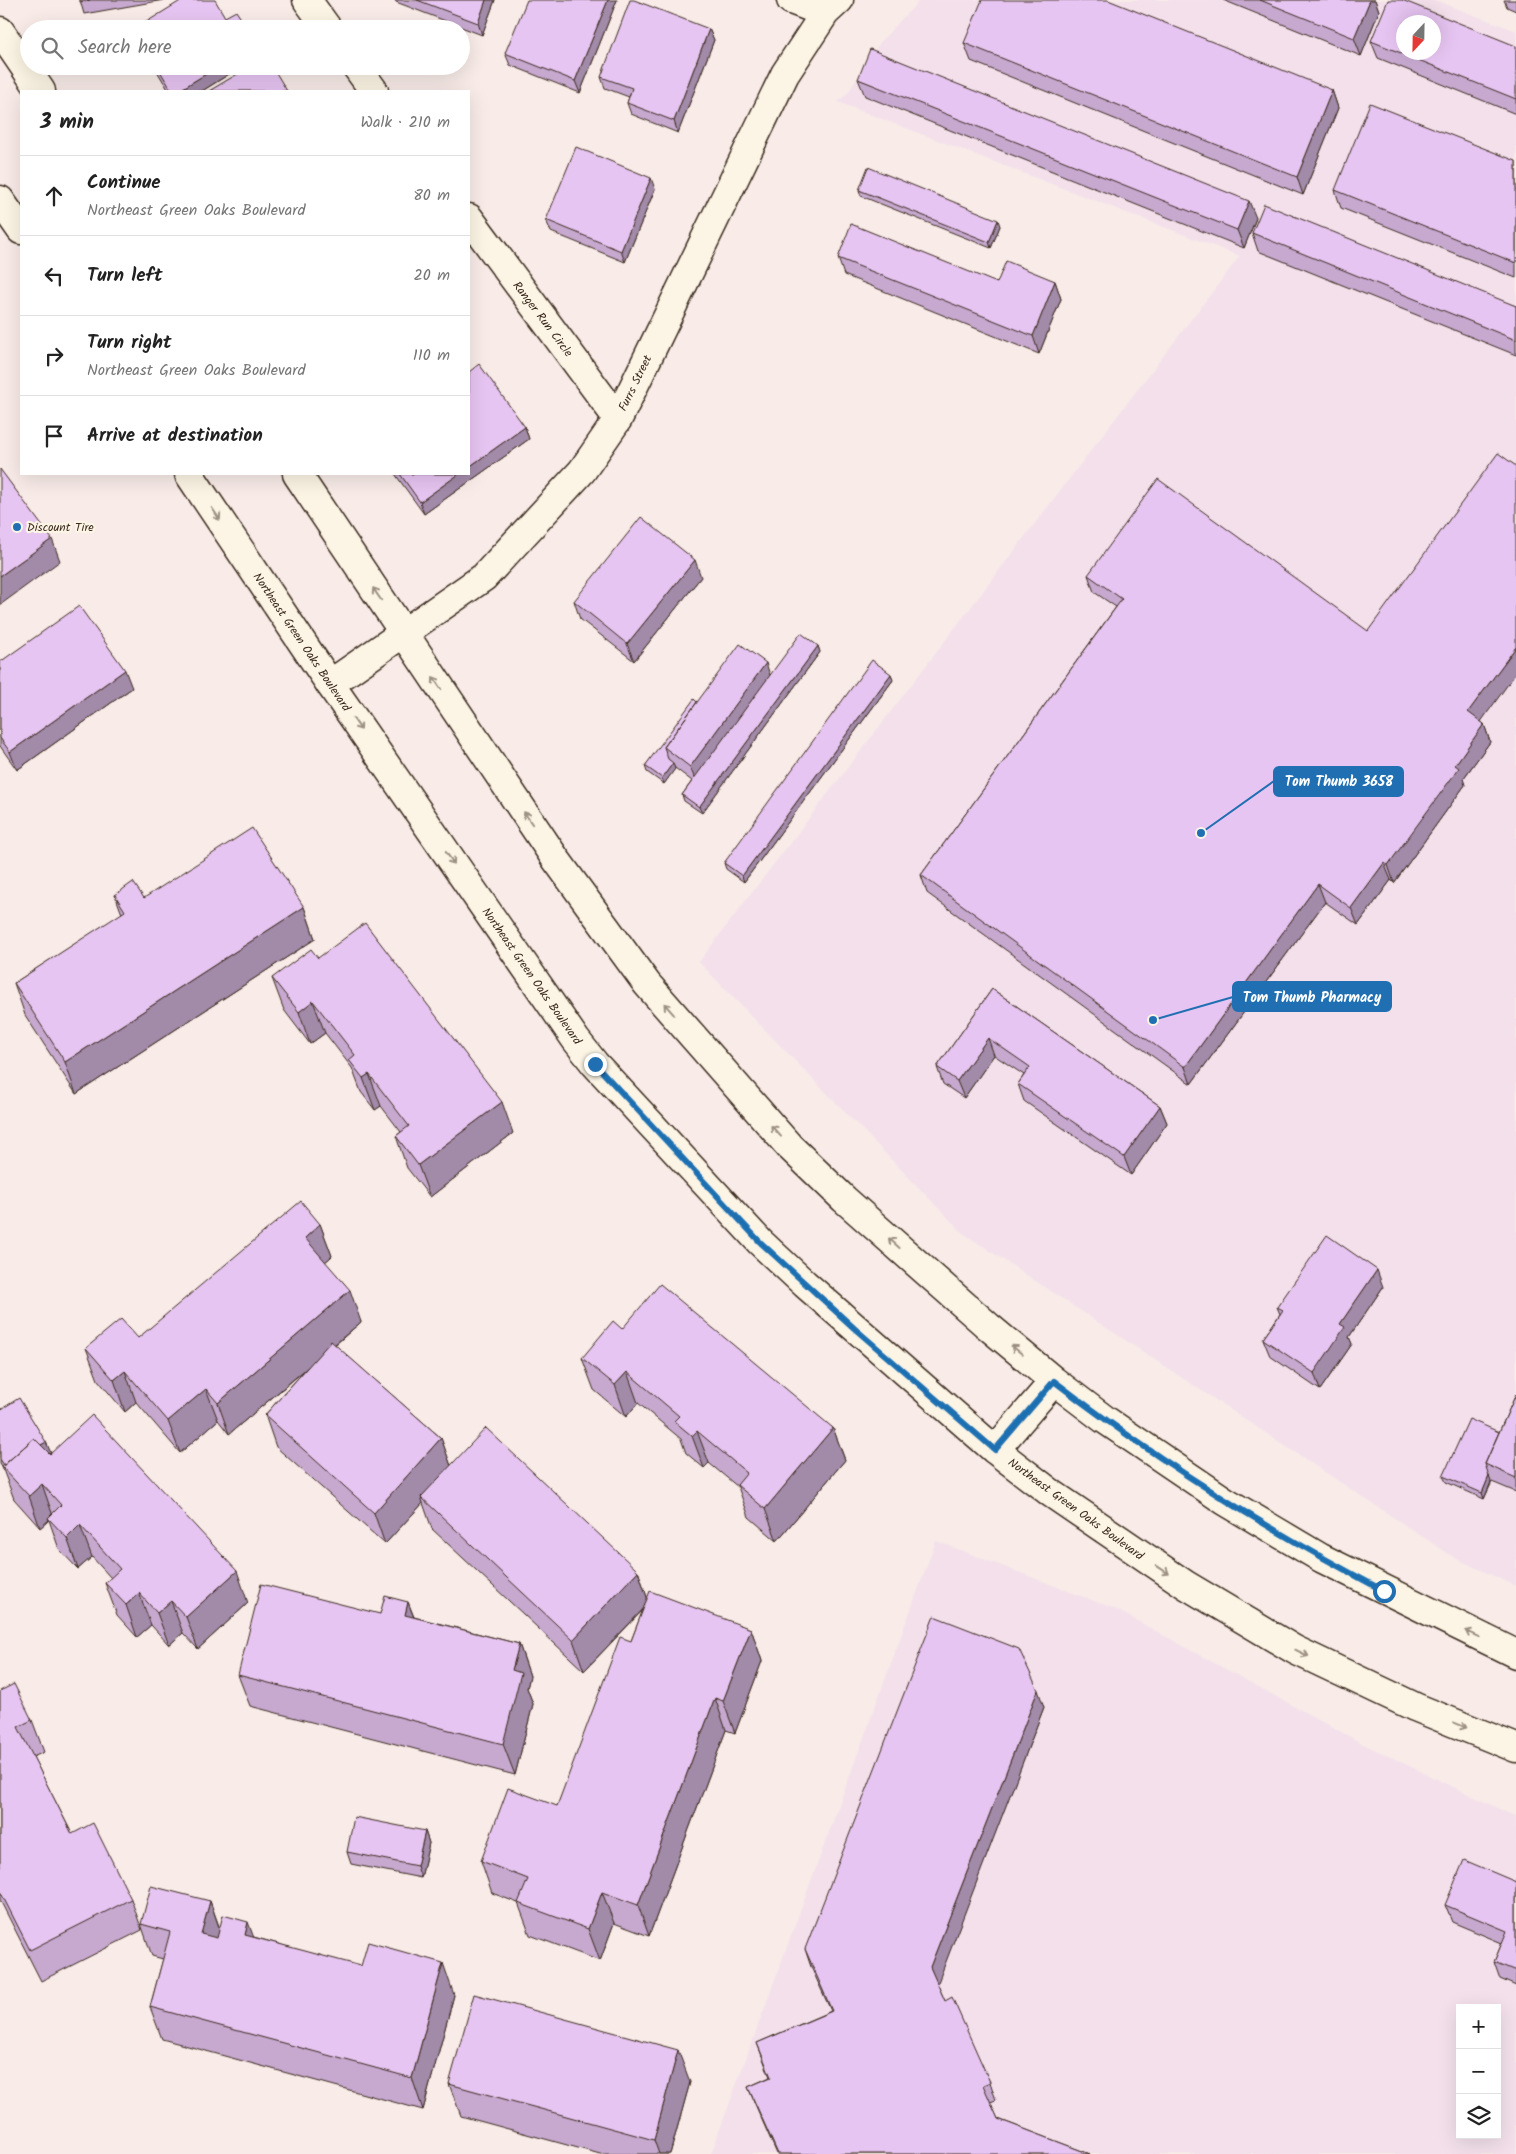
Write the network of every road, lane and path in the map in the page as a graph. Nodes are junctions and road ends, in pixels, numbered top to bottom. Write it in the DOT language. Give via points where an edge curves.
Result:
graph roads {
  1 [pos="307,0"];
  2 [pos="791,0"];
  3 [pos="832,7"];
  4 [pos="321,20"];
  5 [pos="0,31"];
  6 [pos="20,60"];
  7 [pos="30,75"];
  8 [pos="362,75"];
  9 [pos="40,90"];
  10 [pos="373,90"];
  11 [pos="0,200"];
  12 [pos="470,219"];
  13 [pos="20,229"];
  14 [pos="618,419"];
  15 [pos="190,475"];
  16 [pos="298,475"];
  17 [pos="405,634"];
  18 [pos="330,684"];
  19 [pos="1054,1381"];
  20 [pos="995,1450"];
  21 [pos="1516,1654"];
  22 [pos="1516,1748"];
  1 -- 4 [label="main road"];
  2 -- 3 [label="main road"];
  3 -- 14 [label="main road, Furrs Street" via="785,74"];
  5 -- 6 [label="main road"];
  7 -- 9 [label="main road"];
  8 -- 10 [label="main road"];
  11 -- 13 [label="main road"];
  12 -- 14 [label="main road, Ranger Run Circle"];
  14 -- 17 [label="main road, Furrs Street" via="582,471 484,577"];
  15 -- 18 [label="main road, Northeast Green Oaks Boulevard, one-way"];
  17 -- 16 [label="main road, one-way"];
  17 -- 18 [label="main road, Furrs Street"];
  19 -- 17 [label="main road, one-way" via="989,1328 844,1199 789,1146 739,1090 647,984 555,858"];
  18 -- 20 [label="main road, Northeast Green Oaks Boulevard, one-way" via="595,1064 760,1242"];
  19 -- 20 [label="main road"];
  21 -- 19 [label="main road, one-way" via="1376,1587 1272,1530 1104,1419"];
  20 -- 22 [label="main road, Northeast Green Oaks Boulevard, one-way" via="1123,1544 1295,1650 1415,1707"];
}
